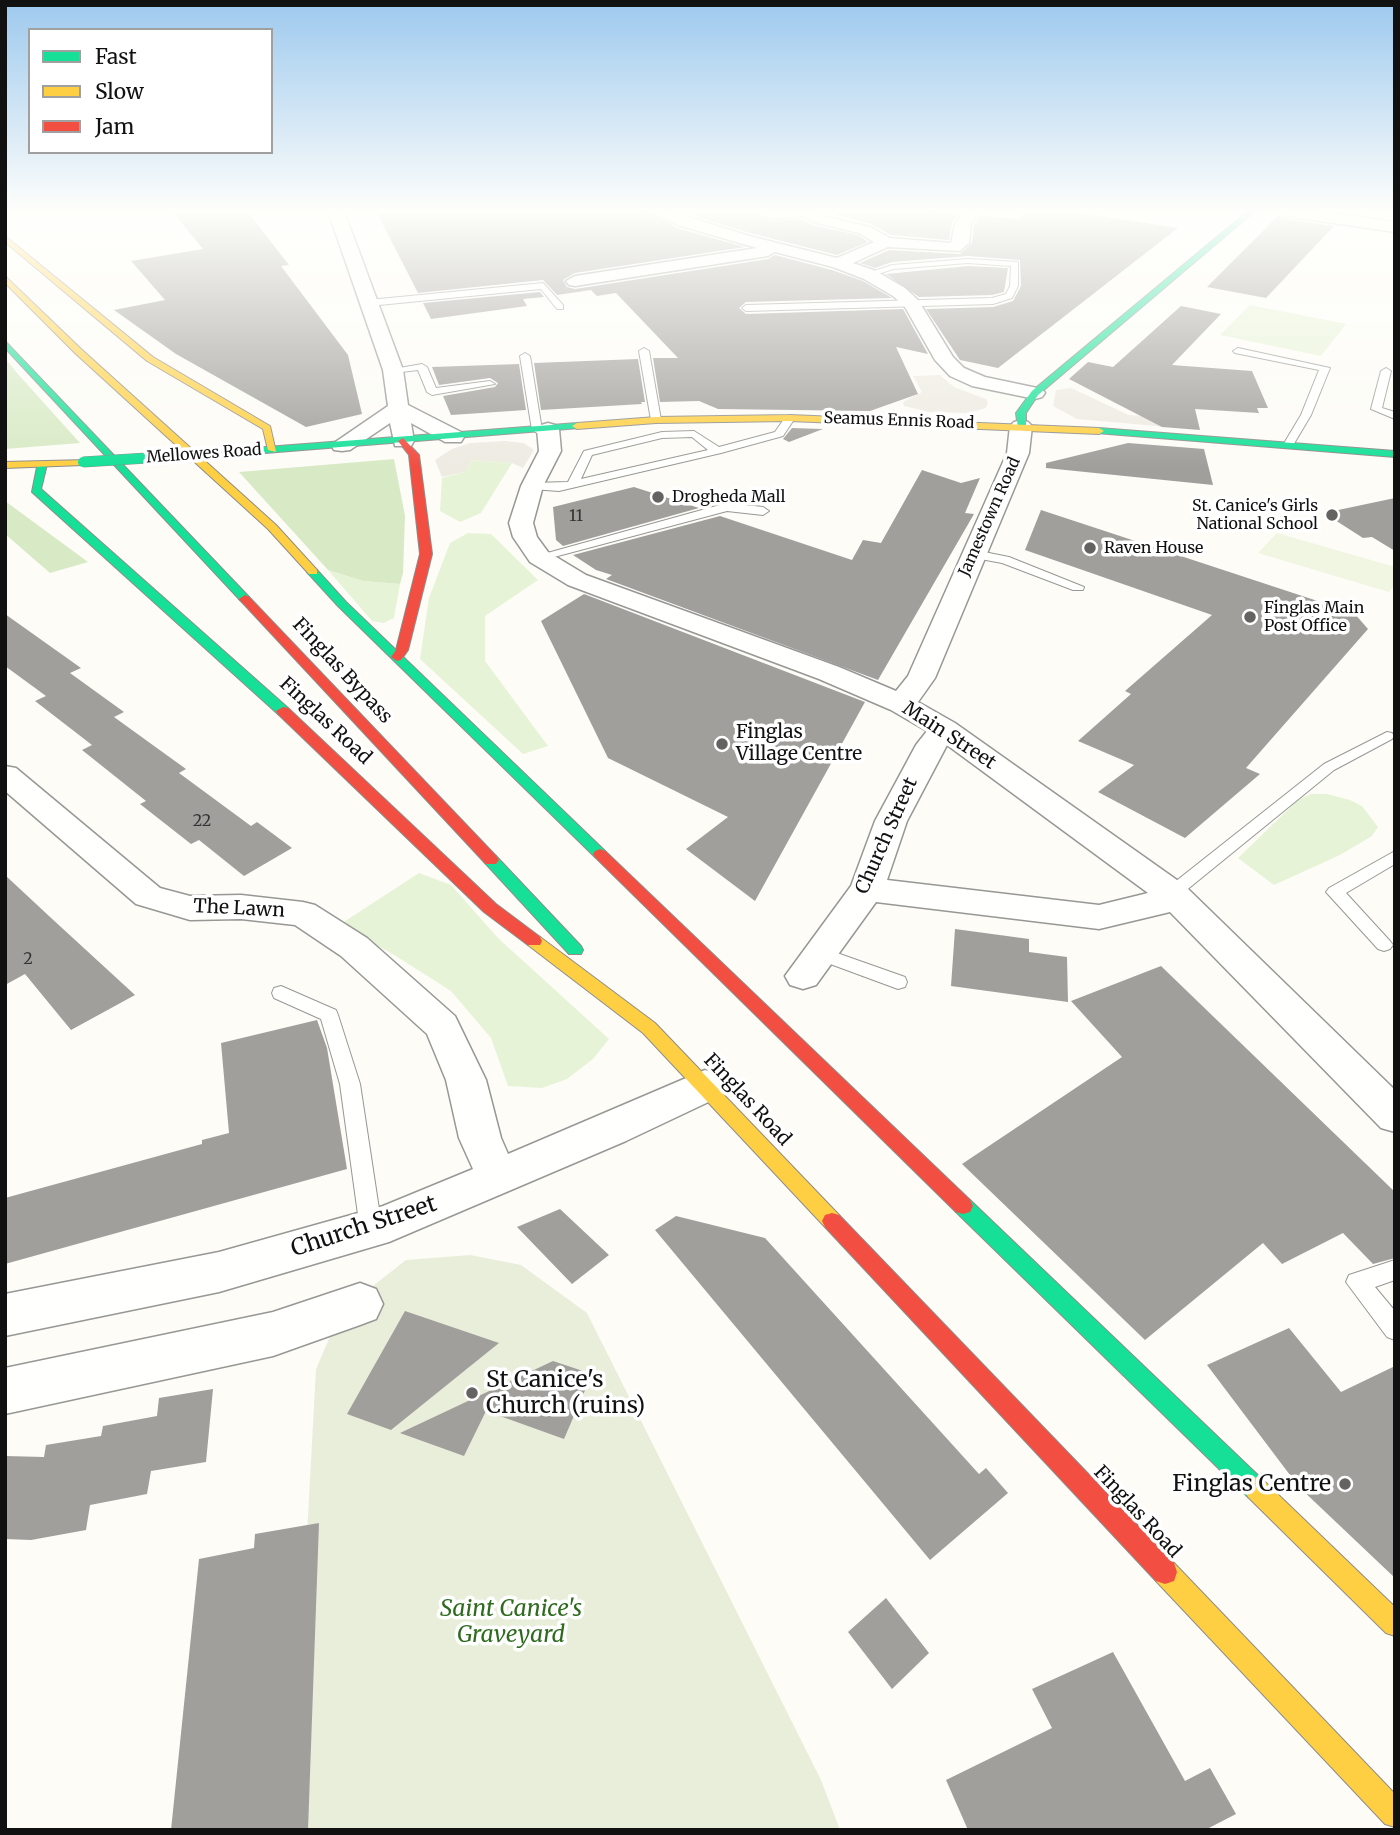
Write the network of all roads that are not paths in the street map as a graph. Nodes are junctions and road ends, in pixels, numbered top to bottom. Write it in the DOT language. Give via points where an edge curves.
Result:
graph roads {
  1 [pos="24,297"];
  2 [pos="75,297"];
  3 [pos="367,297"];
  4 [pos="434,297"];
  5 [pos="552,297"];
  6 [pos="904,297"];
  7 [pos="1007,297"];
  8 [pos="1150,297"];
  9 [pos="369,303"];
  10 [pos="912,304"];
  11 [pos="560,307"];
  12 [pos="746,308"];
  13 [pos="5,343"];
  14 [pos="643,351"];
  15 [pos="1238,351"];
  16 [pos="524,356"];
  17 [pos="393,370"];
  18 [pos="1386,371"];
  19 [pos="490,384"];
  20 [pos="1035,393"];
  21 [pos="399,408"];
  22 [pos="1395,416"];
  23 [pos="790,418"];
  24 [pos="656,420"];
  25 [pos="1021,426"];
  26 [pos="542,429"];
  27 [pos="453,437"];
  28 [pos="403,441"];
  29 [pos="342,445"];
  30 [pos="1288,445"];
  31 [pos="273,450"];
  32 [pos="717,452"];
  33 [pos="1395,454"];
  34 [pos="42,464"];
  35 [pos="5,465"];
  36 [pos="573,484"];
  37 [pos="532,486"];
  38 [pos="763,512"];
  39 [pos="974,554"];
  40 [pos="539,557"];
  41 [pos="1079,587"];
  42 [pos="397,657"];
  43 [pos="901,704"];
  44 [pos="945,729"];
  45 [pos="1387,736"];
  46 [pos="5,775"];
  47 [pos="1395,856"];
  48 [pos="867,889"];
  49 [pos="1172,893"];
  50 [pos="1384,945"];
  51 [pos="811,965"];
  52 [pos="898,982"];
  53 [pos="281,993"];
  54 [pos="649,1028"];
  55 [pos="705,1086"];
  56 [pos="1395,1116"];
  57 [pos="498,1177"];
  58 [pos="370,1229"];
  59 [pos="1395,1269"];
  60 [pos="360,1304"];
  61 [pos="5,1315"];
  62 [pos="1395,1329"];
  63 [pos="5,1391"];
  64 [pos="1395,1624"];
  65 [pos="1395,1814"];
  1 -- 42 [label="main road" via="272,527"];
  2 -- 31 [label="main road" via="150,359 267,428"];
  3 -- 9 [label="street"];
  4 -- 9 [label="lane"];
  5 -- 11 [label="lane"];
  6 -- 10 [label="street"];
  7 -- 10 [label="lane" via="963,304"];
  8 -- 20 [label="main road, Jamestown Road"];
  9 -- 17 [label="street"];
  10 -- 12 [label="lane"];
  10 -- 20 [label="street" via="957,372 979,382"];
  13 -- 54 [label="main road, Finglas Bypass"];
  14 -- 24 [label="lane"];
  15 -- 30 [label="lane" via="1325,368"];
  16 -- 26 [label="lane"];
  17 -- 19 [label="lane" via="422,368 432,392"];
  17 -- 21 [label="street"];
  18 -- 22 [label="lane" via="1376,409"];
  20 -- 25 [label="main road, Jamestown Road" via="1021,413"];
  21 -- 27 [label="street"];
  21 -- 28 [label="street"];
  21 -- 29 [label="street"];
  23 -- 24 [label="main road, Seamus Ennis Road"];
  23 -- 25 [label="main road, Seamus Ennis Road"];
  23 -- 32 [label="lane" via="779,434"];
  24 -- 26 [label="main road, Seamus Ennis Road"];
  25 -- 30 [label="main road, Seamus Ennis Road"];
  25 -- 39 [label="street, Jamestown Road" via="1018,453"];
  26 -- 27 [label="main road, Seamus Ennis Road"];
  26 -- 37 [label="street" via="550,452"];
  27 -- 28 [label="main road, Seamus Ennis Road"];
  28 -- 29 [label="main road, Mellowes Road"];
  28 -- 42 [label="main road" via="414,455 426,554"];
  29 -- 31 [label="main road, Mellowes Road"];
  30 -- 33 [label="main road, Seamus Ennis Road"];
  31 -- 34 [label="main road, Mellowes Road, bridge"];
  32 -- 36 [label="lane"];
  32 -- 36 [label="lane" via="694,434 662,435 588,453"];
  34 -- 35 [label="main road, Mellowes Road"];
  34 -- 54 [label="main road, Finglas Road" via="36,490 328,751 490,908"];
  36 -- 37 [label="lane"];
  37 -- 40 [label="street" via="522,523 525,537"];
  38 -- 40 [label="lane" via="727,507"];
  39 -- 41 [label="lane"];
  39 -- 43 [label="street, Jamestown Road" via="921,678"];
  40 -- 43 [label="street, Main Street" via="577,580"];
  42 -- 64 [label="main road"];
  43 -- 44 [label="street, Main Street"];
  44 -- 48 [label="street, Church Street" via="931,745 891,821"];
  44 -- 49 [label="street, Main Street"];
  45 -- 49 [label="lane" via="1329,767"];
  46 -- 57 [label="street, The Lawn" via="148,896 190,908 241,907 303,914 354,947 442,1026 466,1080 480,1138"];
  47 -- 50 [label="lane" via="1335,892"];
  48 -- 49 [label="street" via="1100,917 1155,905"];
  48 -- 51 [label="street, Church Street"];
  49 -- 56 [label="street, Main Street"];
  51 -- 52 [label="lane"];
  53 -- 58 [label="lane" via="329,1015 350,1084"];
  54 -- 55 [label="main road, Finglas Road"];
  55 -- 57 [label="street, Church Street"];
  55 -- 65 [label="main road, Finglas Road"];
  57 -- 58 [label="street, Church Street"];
  58 -- 61 [label="street, Church Street" via="219,1272"];
  59 -- 62 [label="lane" via="1357,1282"];
  60 -- 63 [label="street" via="273,1334"];
}
